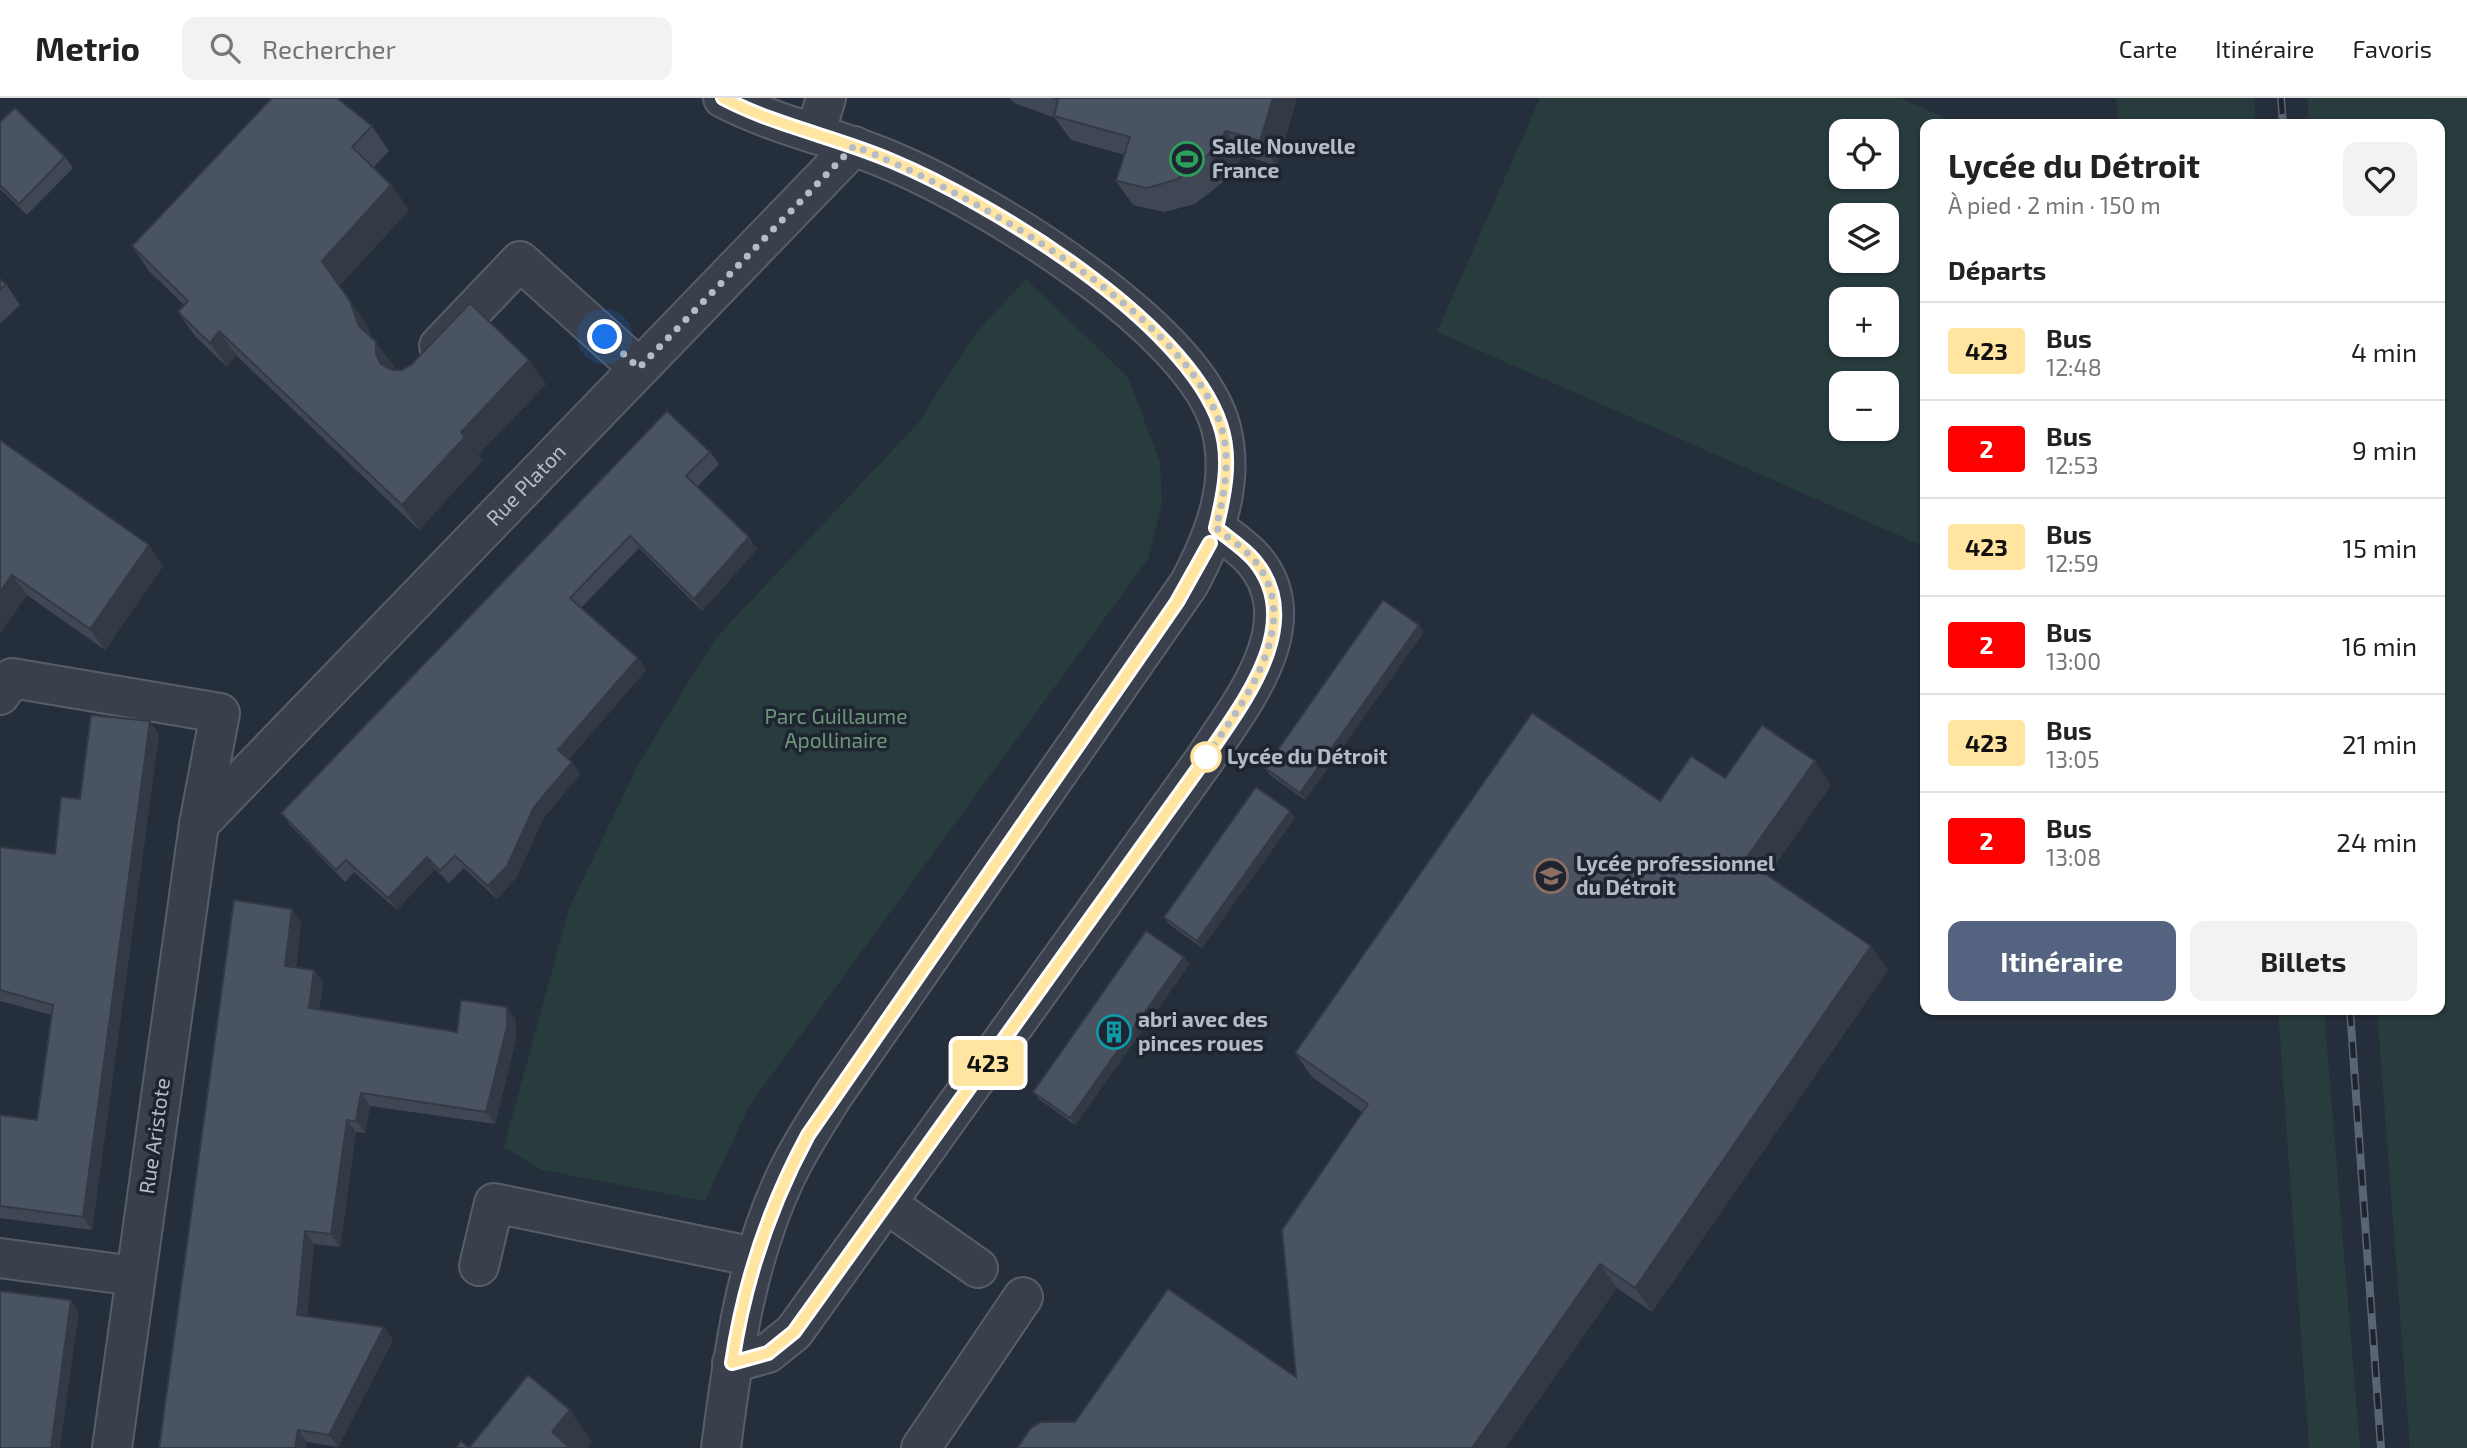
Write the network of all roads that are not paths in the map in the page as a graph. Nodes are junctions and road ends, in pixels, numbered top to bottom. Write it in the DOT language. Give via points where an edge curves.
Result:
graph roads {
  1 [pos="723,98"];
  2 [pos="826,98"];
  3 [pos="815,134"];
  4 [pos="854,146"];
  5 [pos="639,368"];
  6 [pos="414,373"];
  7 [pos="1216,528"];
  8 [pos="0,695"];
  9 [pos="200,824"];
  10 [pos="887,1204"];
  11 [pos="755,1257"];
  12 [pos="0,1258"];
  13 [pos="479,1266"];
  14 [pos="978,1268"];
  15 [pos="135,1276"];
  16 [pos="1023,1297"];
  17 [pos="732,1363"];
  18 [pos="112,1448"];
  19 [pos="721,1448"];
  20 [pos="921,1448"];
  1 -- 3 [label="street"];
  2 -- 3 [label="street"];
  3 -- 4 [label="street"];
  4 -- 5 [label="street, Rue Platon"];
  4 -- 7 [label="street" via="1004,219 1158,335 1199,384 1221,426 1226,474"];
  5 -- 6 [label="street" via="520,261"];
  5 -- 9 [label="street, Rue Platon"];
  7 -- 10 [label="street" via="1253,558 1269,586 1271,640 1254,684"];
  7 -- 11 [label="street" via="1177,602 808,1135 786,1175"];
  8 -- 9 [label="street, Rue Aristote" via="12,678 219,713"];
  9 -- 15 [label="street, Rue Aristote"];
  10 -- 14 [label="street"];
  10 -- 17 [label="street" via="788,1338 768,1353"];
  11 -- 13 [label="street" via="494,1203"];
  11 -- 17 [label="street"];
  12 -- 15 [label="street"];
  15 -- 18 [label="street, Rue Aristote"];
  16 -- 20 [label="street"];
  17 -- 19 [label="street"];
}
